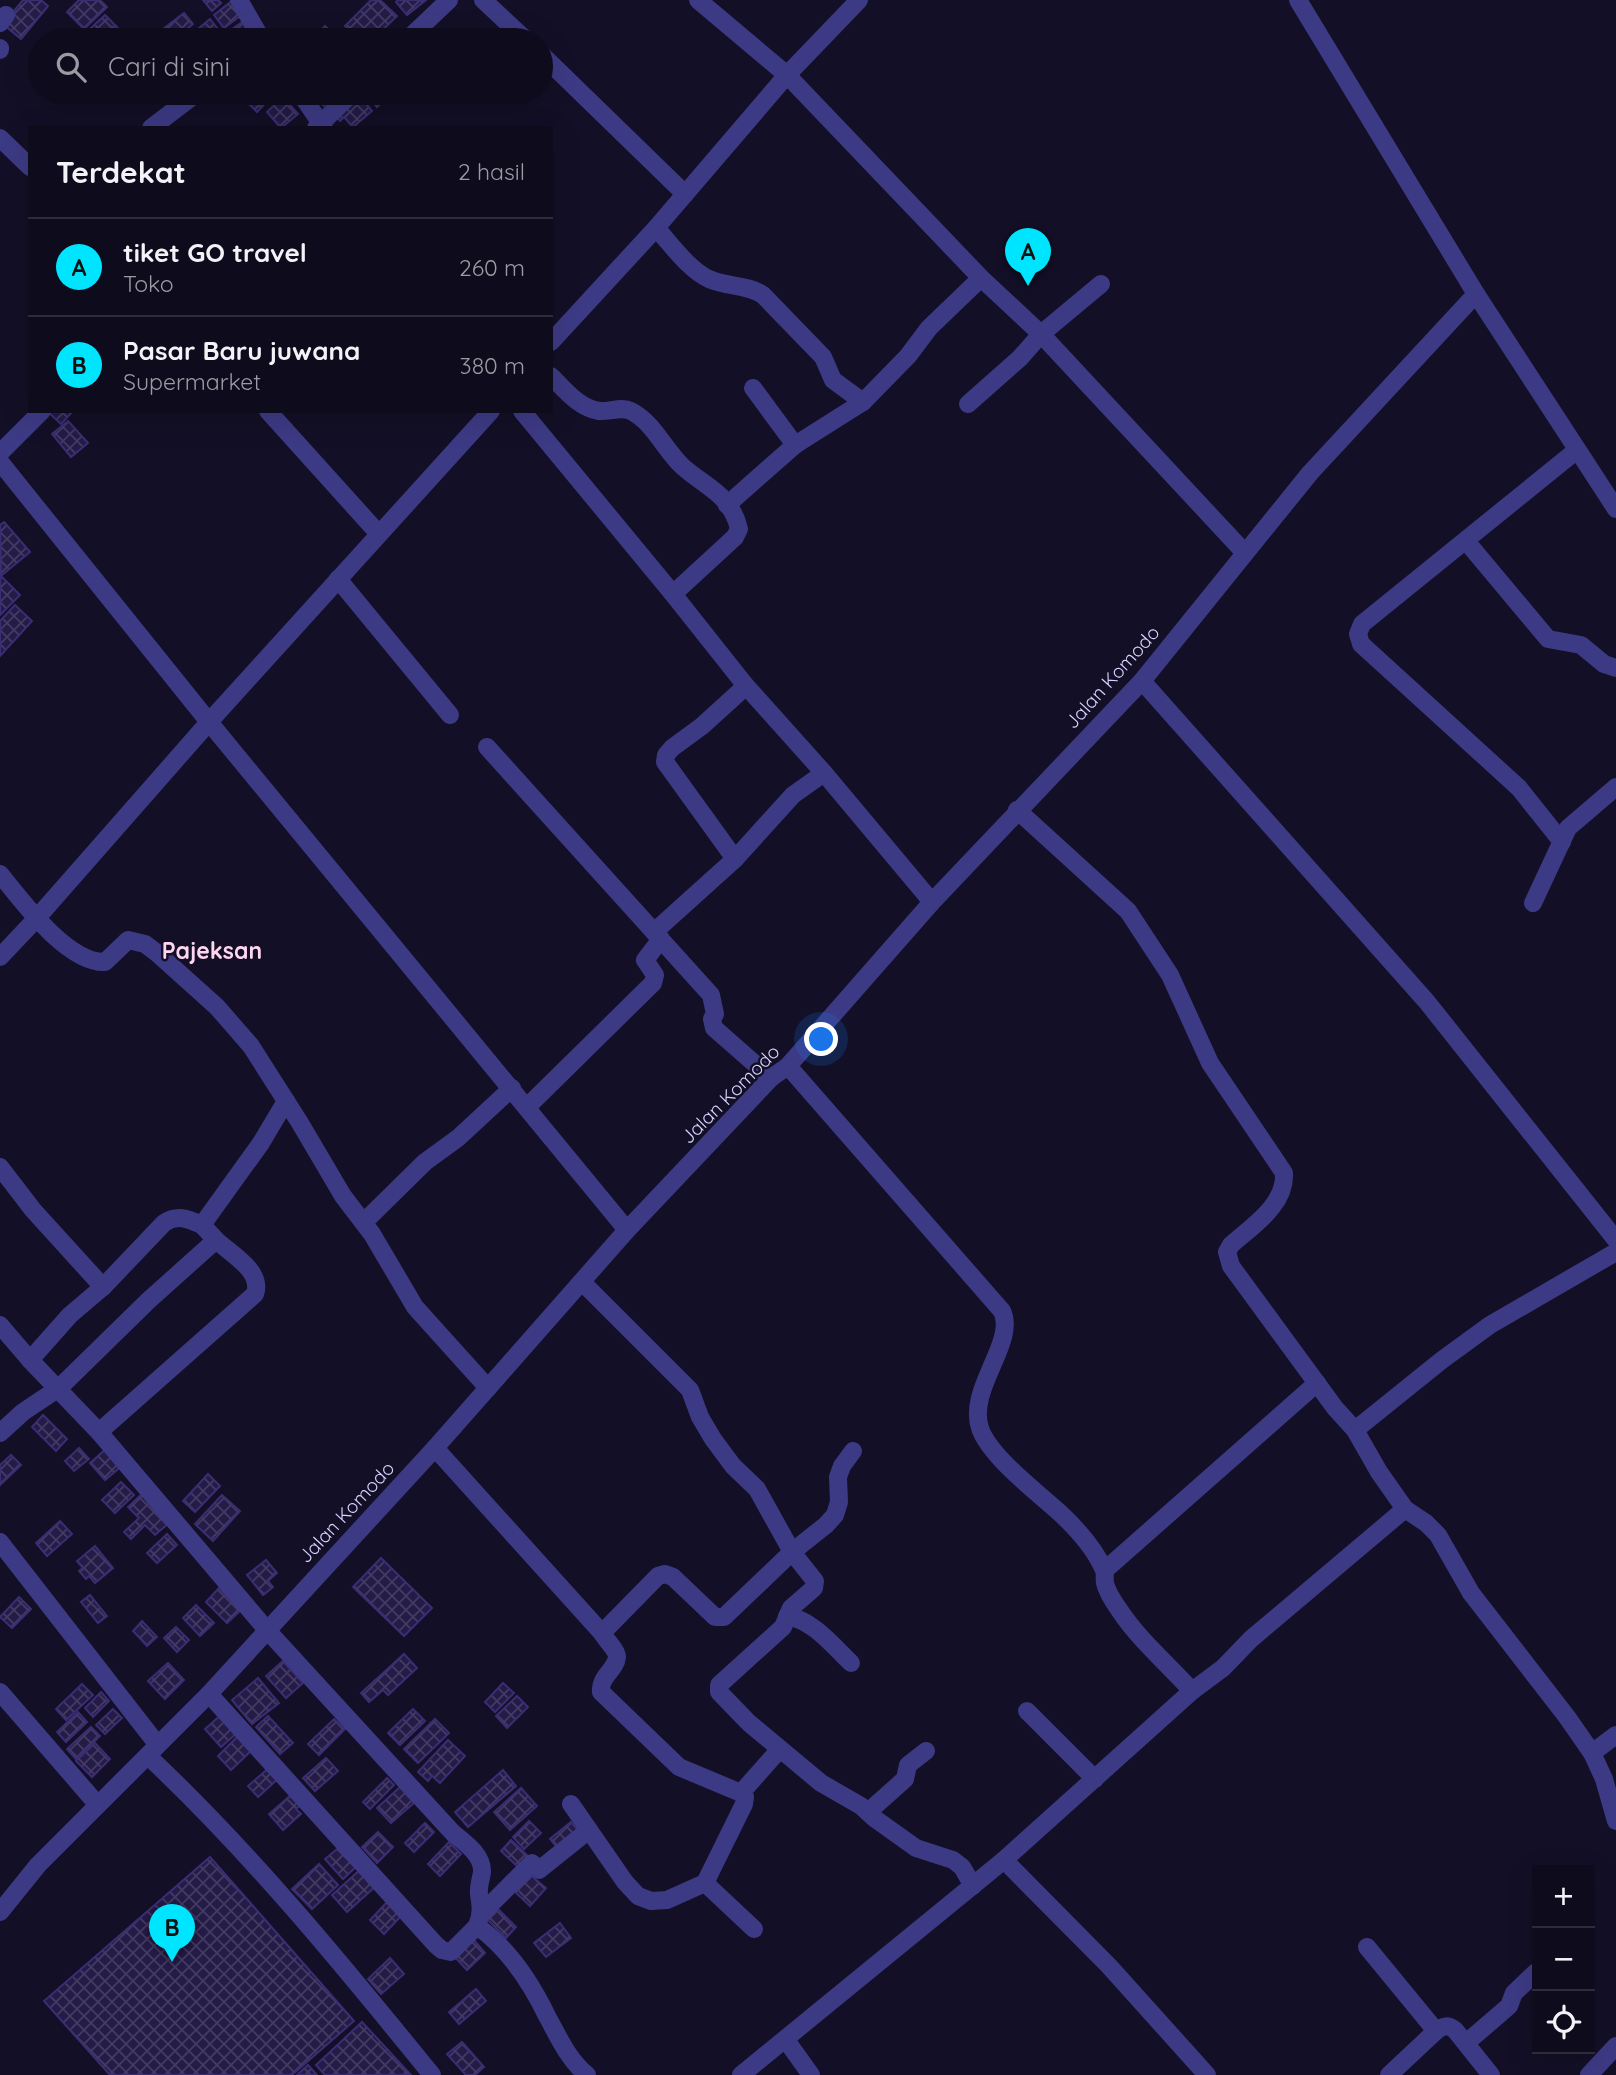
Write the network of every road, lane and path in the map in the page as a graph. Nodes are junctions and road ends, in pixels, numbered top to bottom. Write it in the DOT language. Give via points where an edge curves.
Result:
graph roads {
  1 [pos="239,0"];
  2 [pos="449,0"];
  3 [pos="483,0"];
  4 [pos="698,0"];
  5 [pos="859,0"];
  6 [pos="1298,0"];
  7 [pos="254,28"];
  8 [pos="420,28"];
  9 [pos="513,28"];
  10 [pos="553,66"];
  11 [pos="787,75"];
  12 [pos="181,105"];
  13 [pos="307,105"];
  14 [pos="340,105"];
  15 [pos="154,126"];
  16 [pos="320,126"];
  17 [pos="0,138"];
  18 [pos="28,165"];
  19 [pos="685,194"];
  20 [pos="656,228"];
  21 [pos="981,278"];
  22 [pos="1101,284"];
  23 [pos="1476,294"];
  24 [pos="1041,334"];
  25 [pos="553,340"];
  26 [pos="553,378"];
  27 [pos="753,388"];
  28 [pos="863,402"];
  29 [pos="968,404"];
  30 [pos="40,413"];
  31 [pos="270,413"];
  32 [pos="489,413"];
  33 [pos="525,413"];
  34 [pos="794,445"];
  35 [pos="1577,450"];
  36 [pos="0,453"];
  37 [pos="0,462"];
  38 [pos="727,505"];
  39 [pos="1616,509"];
  40 [pos="378,533"];
  41 [pos="1466,541"];
  42 [pos="1245,553"];
  43 [pos="338,579"];
  44 [pos="673,594"];
  45 [pos="1616,668"];
  46 [pos="1142,681"];
  47 [pos="746,686"];
  48 [pos="450,715"];
  49 [pos="209,722"];
  50 [pos="487,747"];
  51 [pos="824,773"];
  52 [pos="1616,788"];
  53 [pos="1017,810"];
  54 [pos="1562,842"];
  55 [pos="735,859"];
  56 [pos="0,874"];
  57 [pos="932,902"];
  58 [pos="1533,902"];
  59 [pos="36,919"];
  60 [pos="658,936"];
  61 [pos="0,957"];
  62 [pos="788,1066"];
  63 [pos="771,1079"];
  64 [pos="512,1088"];
  65 [pos="286,1101"];
  66 [pos="527,1107"];
  67 [pos="0,1167"];
  68 [pos="364,1222"];
  69 [pos="202,1225"];
  70 [pos="627,1230"];
  71 [pos="216,1240"];
  72 [pos="1616,1240"];
  73 [pos="1616,1252"];
  74 [pos="582,1282"];
  75 [pos="103,1287"];
  76 [pos="0,1325"];
  77 [pos="30,1360"];
  78 [pos="1317,1383"];
  79 [pos="59,1388"];
  80 [pos="488,1388"];
  81 [pos="1355,1430"];
  82 [pos="99,1432"];
  83 [pos="0,1433"];
  84 [pos="435,1448"];
  85 [pos="853,1451"];
  86 [pos="1405,1509"];
  87 [pos="0,1542"];
  88 [pos="792,1552"];
  89 [pos="1105,1570"];
  90 [pos="787,1616"];
  91 [pos="266,1629"];
  92 [pos="602,1633"];
  93 [pos="851,1663"];
  94 [pos="1192,1691"];
  95 [pos="0,1692"];
  96 [pos="209,1694"];
  97 [pos="1027,1712"];
  98 [pos="1616,1735"];
  99 [pos="153,1750"];
  100 [pos="779,1750"];
  101 [pos="926,1751"];
  102 [pos="1592,1753"];
  103 [pos="1096,1779"];
  104 [pos="741,1793"];
  105 [pos="97,1804"];
  106 [pos="571,1804"];
  107 [pos="868,1812"];
  108 [pos="1616,1821"];
  109 [pos="589,1830"];
  110 [pos="1004,1860"];
  111 [pos="705,1883"];
  112 [pos="973,1886"];
  113 [pos="0,1912"];
  114 [pos="480,1920"];
  115 [pos="754,1929"];
  116 [pos="1367,1947"];
  117 [pos="1532,1976"];
  118 [pos="1436,2031"];
  119 [pos="786,2040"];
  120 [pos="1466,2043"];
  121 [pos="1616,2046"];
  122 [pos="432,2075"];
  123 [pos="587,2075"];
  124 [pos="741,2075"];
  125 [pos="811,2075"];
  126 [pos="1207,2075"];
  127 [pos="1389,2075"];
  128 [pos="1491,2075"];
  129 [pos="1589,2075"];
  1 -- 7 [label="street"];
  2 -- 8 [label="street"];
  3 -- 9 [label="street"];
  4 -- 11 [label="street"];
  5 -- 11 [label="street"];
  6 -- 23 [label="street"];
  10 -- 19 [label="street"];
  11 -- 19 [label="street"];
  11 -- 21 [label="street"];
  12 -- 15 [label="street"];
  13 -- 16 [label="street"];
  14 -- 16 [label="street"];
  17 -- 18 [label="street"];
  19 -- 20 [label="street"];
  20 -- 25 [label="street"];
  20 -- 28 [label="street" via="705,277 763,295 823,357 833,380"];
  21 -- 24 [label="street"];
  21 -- 28 [label="street"];
  22 -- 24 [label="street"];
  23 -- 35 [label="street"];
  23 -- 42 [label="street, Jalan Komodo" via="1310,473"];
  24 -- 29 [label="street"];
  24 -- 42 [label="street"];
  26 -- 38 [label="street" via="585,407 634,412 654,429 682,466 710,485"];
  27 -- 34 [label="street"];
  28 -- 34 [label="street"];
  30 -- 36 [label="street"];
  31 -- 40 [label="street"];
  32 -- 40 [label="street"];
  33 -- 44 [label="street"];
  34 -- 38 [label="street"];
  35 -- 39 [label="street"];
  35 -- 41 [label="street"];
  37 -- 49 [label="street"];
  38 -- 44 [label="street" via="739,529 735,537"];
  40 -- 43 [label="street"];
  41 -- 45 [label="street" via="1548,639 1581,645"];
  41 -- 54 [label="street" via="1362,624 1358,639 1519,788"];
  42 -- 46 [label="street, Jalan Komodo"];
  43 -- 48 [label="street"];
  43 -- 49 [label="street"];
  44 -- 47 [label="street"];
  46 -- 53 [label="street, Jalan Komodo"];
  46 -- 72 [label="street" via="1427,1002"];
  47 -- 51 [label="street"];
  47 -- 55 [label="street" via="672,748 665,762"];
  49 -- 59 [label="street"];
  49 -- 64 [label="street"];
  50 -- 60 [label="street"];
  51 -- 55 [label="street" via="793,795"];
  51 -- 57 [label="street"];
  52 -- 54 [label="street" via="1568,828"];
  53 -- 57 [label="street, Jalan Komodo"];
  53 -- 78 [label="street" via="1128,911 1170,975 1210,1063 1280,1164 1285,1181 1277,1201 1231,1245 1228,1259"];
  54 -- 58 [label="street"];
  55 -- 60 [label="street"];
  56 -- 59 [label="street"];
  57 -- 62 [label="street, Jalan Komodo"];
  59 -- 61 [label="street"];
  59 -- 65 [label="street" via="88,960 105,962 128,940 145,944 229,1020"];
  60 -- 63 [label="street" via="711,995 714,1028"];
  60 -- 66 [label="street" via="645,960 655,975 653,983"];
  62 -- 63 [label="street, Jalan Komodo"];
  62 -- 89 [label="street" via="1002,1311 1004,1336 978,1402 980,1429 1008,1466 1063,1516"];
  63 -- 70 [label="street, Jalan Komodo"];
  64 -- 66 [label="street"];
  64 -- 68 [label="street" via="425,1162"];
  65 -- 68 [label="street" via="337,1187"];
  65 -- 69 [label="street"];
  66 -- 70 [label="street"];
  67 -- 75 [label="street"];
  68 -- 80 [label="street" via="415,1307"];
  69 -- 71 [label="street"];
  69 -- 75 [label="street" via="173,1217 142,1243"];
  70 -- 74 [label="street, Jalan Komodo"];
  71 -- 79 [label="street"];
  71 -- 82 [label="street" via="253,1273 255,1294"];
  73 -- 81 [label="street" via="1490,1325"];
  74 -- 80 [label="street, Jalan Komodo"];
  74 -- 88 [label="street" via="690,1390 713,1439 757,1489"];
  75 -- 77 [label="street" via="64,1321"];
  76 -- 77 [label="street"];
  77 -- 79 [label="street"];
  78 -- 81 [label="street"];
  78 -- 89 [label="street"];
  79 -- 82 [label="street"];
  79 -- 83 [label="street"];
  80 -- 84 [label="street, Jalan Komodo"];
  81 -- 86 [label="street"];
  82 -- 91 [label="street"];
  84 -- 91 [label="street, Jalan Komodo"];
  84 -- 92 [label="street"];
  85 -- 88 [label="street" via="838,1477 835,1515"];
  86 -- 94 [label="street"];
  86 -- 102 [label="street" via="1438,1535 1471,1593"];
  87 -- 99 [label="street"];
  88 -- 90 [label="street" via="815,1585"];
  88 -- 92 [label="street" via="724,1618 715,1617 673,1577 664,1574"];
  89 -- 94 [label="street" via="1105,1585 1119,1610"];
  90 -- 93 [label="street" via="817,1631"];
  90 -- 100 [label="street" via="783,1627 718,1689"];
  91 -- 96 [label="street, Jalan Komodo"];
  91 -- 114 [label="street" via="481,1861"];
  92 -- 104 [label="street" via="617,1656 601,1692 679,1767"];
  94 -- 103 [label="street"];
  95 -- 105 [label="street"];
  96 -- 99 [label="street, Jalan Komodo"];
  96 -- 114 [label="street" via="436,1945 452,1952"];
  97 -- 103 [label="street"];
  98 -- 102 [label="street"];
  99 -- 105 [label="street, Jalan Komodo"];
  99 -- 122 [label="street" via="324,1942"];
  100 -- 104 [label="street"];
  100 -- 107 [label="street"];
  101 -- 107 [label="street" via="908,1765 905,1779"];
  102 -- 108 [label="street"];
  103 -- 110 [label="street"];
  104 -- 111 [label="street" via="744,1804"];
  105 -- 113 [label="street, Jalan Komodo" via="38,1864"];
  106 -- 109 [label="street"];
  107 -- 112 [label="street" via="916,1849 953,1860"];
  109 -- 111 [label="street" via="638,1896 667,1900"];
  109 -- 114 [label="street" via="539,1870 532,1863"];
  110 -- 112 [label="street"];
  110 -- 126 [label="street" via="1109,1966"];
  111 -- 115 [label="street"];
  112 -- 119 [label="street"];
  114 -- 123 [label="street" via="513,1961 571,2059"];
  116 -- 118 [label="street"];
  117 -- 120 [label="street" via="1514,1993 1509,2006"];
  118 -- 120 [label="street" via="1449,2026"];
  118 -- 127 [label="street"];
  119 -- 124 [label="street"];
  119 -- 125 [label="street"];
  120 -- 128 [label="street"];
  121 -- 129 [label="street"];
}
